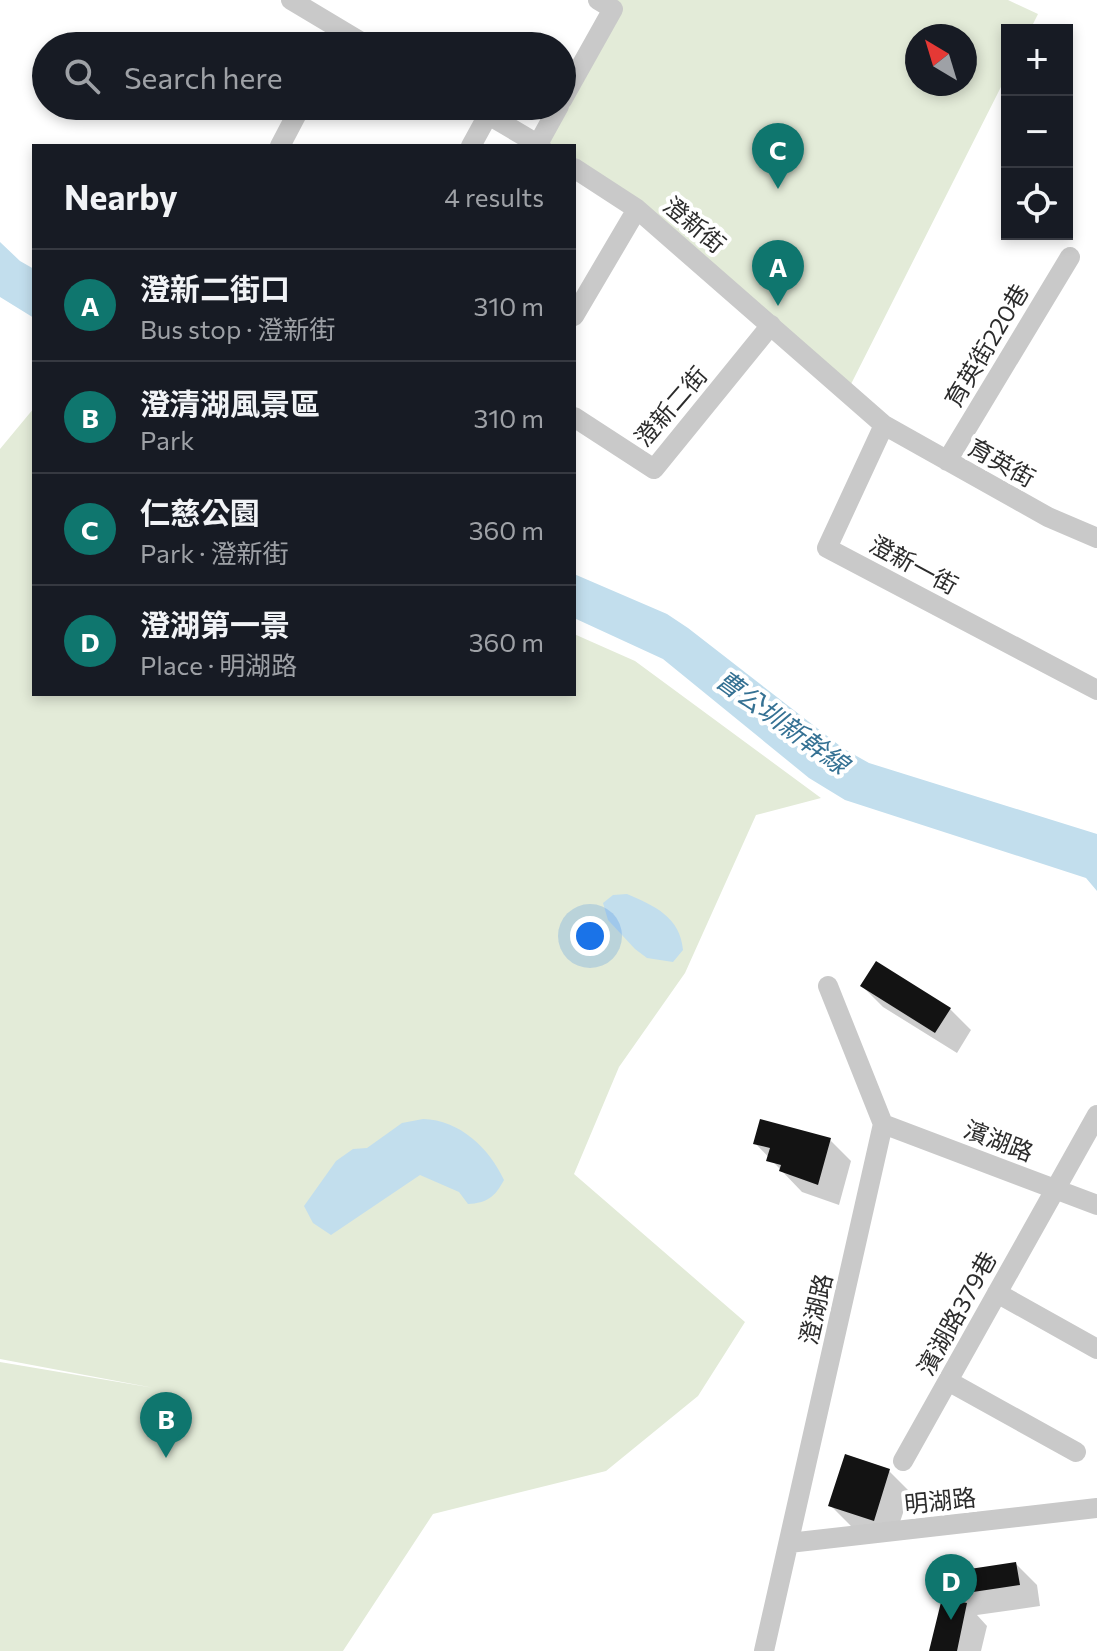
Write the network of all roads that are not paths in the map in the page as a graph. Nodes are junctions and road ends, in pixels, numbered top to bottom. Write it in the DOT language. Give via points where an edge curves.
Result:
graph roads {
  1 [pos="291,0"];
  2 [pos="598,0"];
  3 [pos="329,32"];
  4 [pos="576,75"];
  5 [pos="294,120"];
  6 [pos="478,120"];
  7 [pos="497,120"];
  8 [pos="552,120"];
  9 [pos="281,144"];
  10 [pos="472,144"];
  11 [pos="537,144"];
  12 [pos="540,144"];
  13 [pos="576,169"];
  14 [pos="637,209"];
  15 [pos="1070,257"];
  16 [pos="576,313"];
  17 [pos="771,325"];
  18 [pos="576,418"];
  19 [pos="884,425"];
  20 [pos="947,461"];
  21 [pos="1097,538"];
  22 [pos="1097,690"];
  23 [pos="828,986"];
  24 [pos="1097,1115"];
  25 [pos="883,1124"];
  26 [pos="1055,1189"];
  27 [pos="1097,1205"];
  28 [pos="997,1293"];
  29 [pos="1097,1349"];
  30 [pos="948,1381"];
  31 [pos="1076,1452"];
  32 [pos="903,1461"];
  33 [pos="1097,1508"];
  34 [pos="789,1543"];
  35 [pos="764,1651"];
  1 -- 3 [label="street"];
  2 -- 4 [label="street" via="613,9"];
  5 -- 9 [label="street"];
  6 -- 10 [label="street"];
  7 -- 11 [label="street"];
  8 -- 12 [label="street"];
  13 -- 14 [label="street, 澄新街"];
  14 -- 16 [label="street"];
  14 -- 17 [label="street, 澄新街"];
  15 -- 20 [label="street, 育英街220巷"];
  17 -- 18 [label="street, 澄新二街" via="654,469"];
  17 -- 19 [label="street, 澄新街"];
  19 -- 20 [label="street, 育英街"];
  19 -- 22 [label="street, 澄新一街" via="827,548"];
  20 -- 21 [label="street, 育英街"];
  23 -- 25 [label="street"];
  24 -- 26 [label="street, 濱湖路379巷"];
  25 -- 26 [label="street, 濱湖路"];
  25 -- 34 [label="street, 澄湖路"];
  26 -- 27 [label="street, 濱湖路"];
  26 -- 28 [label="street, 濱湖路379巷"];
  28 -- 29 [label="street"];
  28 -- 30 [label="street, 濱湖路379巷"];
  30 -- 31 [label="street"];
  30 -- 32 [label="street, 濱湖路379巷"];
  33 -- 34 [label="street, 明湖路"];
  34 -- 35 [label="street, 澄湖路"];
}
